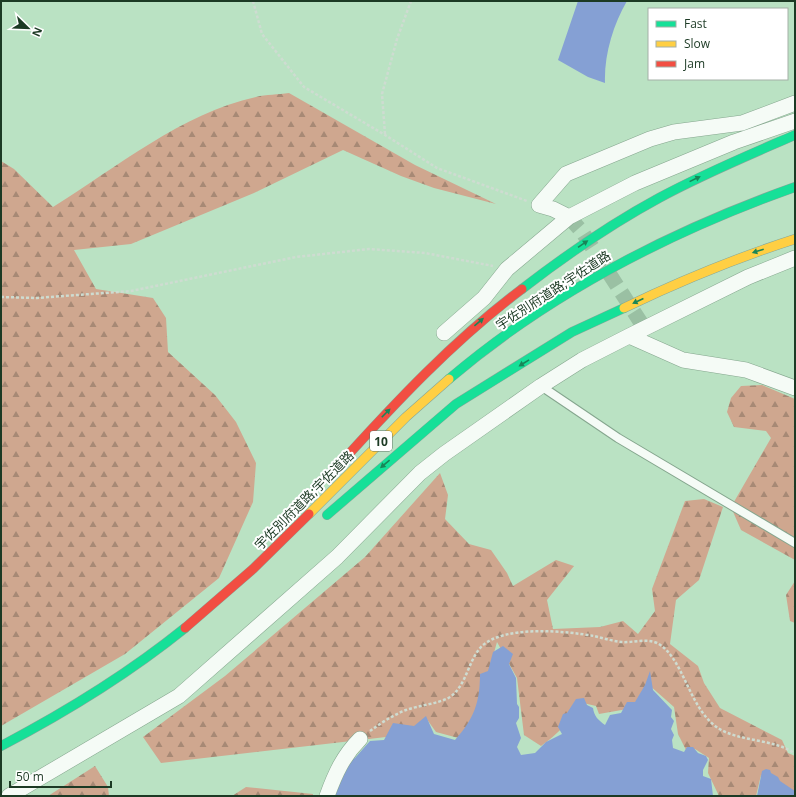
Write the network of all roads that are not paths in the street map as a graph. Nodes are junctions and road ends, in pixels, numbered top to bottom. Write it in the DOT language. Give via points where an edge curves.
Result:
graph roads {
  1 [pos="795,103"];
  2 [pos="795,121"];
  3 [pos="795,135"];
  4 [pos="795,187"];
  5 [pos="569,217"];
  6 [pos="795,239"];
  7 [pos="795,258"];
  8 [pos="444,334"];
  9 [pos="629,336"];
  10 [pos="541,386"];
  11 [pos="795,388"];
  12 [pos="333,471"];
  13 [pos="298,512"];
  14 [pos="317,524"];
  15 [pos="293,543"];
  16 [pos="795,543"];
  17 [pos="221,599"];
  18 [pos="360,739"];
  19 [pos="1,746"];
  20 [pos="9,796"];
  21 [pos="327,796"];
  1 -- 5 [label="street" via="742,123 674,132 650,139 566,174 539,205"];
  2 -- 5 [label="street" via="734,142 635,183"];
  12 -- 3 [label="highway, one-way" via="374,424 463,336 550,266 612,225 668,193"];
  4 -- 17 [label="highway, 宇佐別府道路;宇佐道路 / 10" via="710,218 635,254 556,300 513,329 427,398"];
  5 -- 8 [label="street" via="507,269 484,298"];
  6 -- 14 [label="highway, one-way" via="751,253 676,283 572,332 456,404"];
  7 -- 9 [label="street" via="748,277"];
  9 -- 10 [label="street" via="582,360"];
  9 -- 11 [label="street" via="683,360 746,370"];
  10 -- 16 [label="lane" via="642,454"];
  10 -- 20 [label="street" via="420,473 337,558 179,696"];
  13 -- 17 [label="highway"];
  15 -- 17 [label="highway"];
  17 -- 19 [label="highway, 宇佐別府道路;宇佐道路 / 10" via="136,666 80,703"];
  18 -- 21 [label="street" via="337,768"];
}
